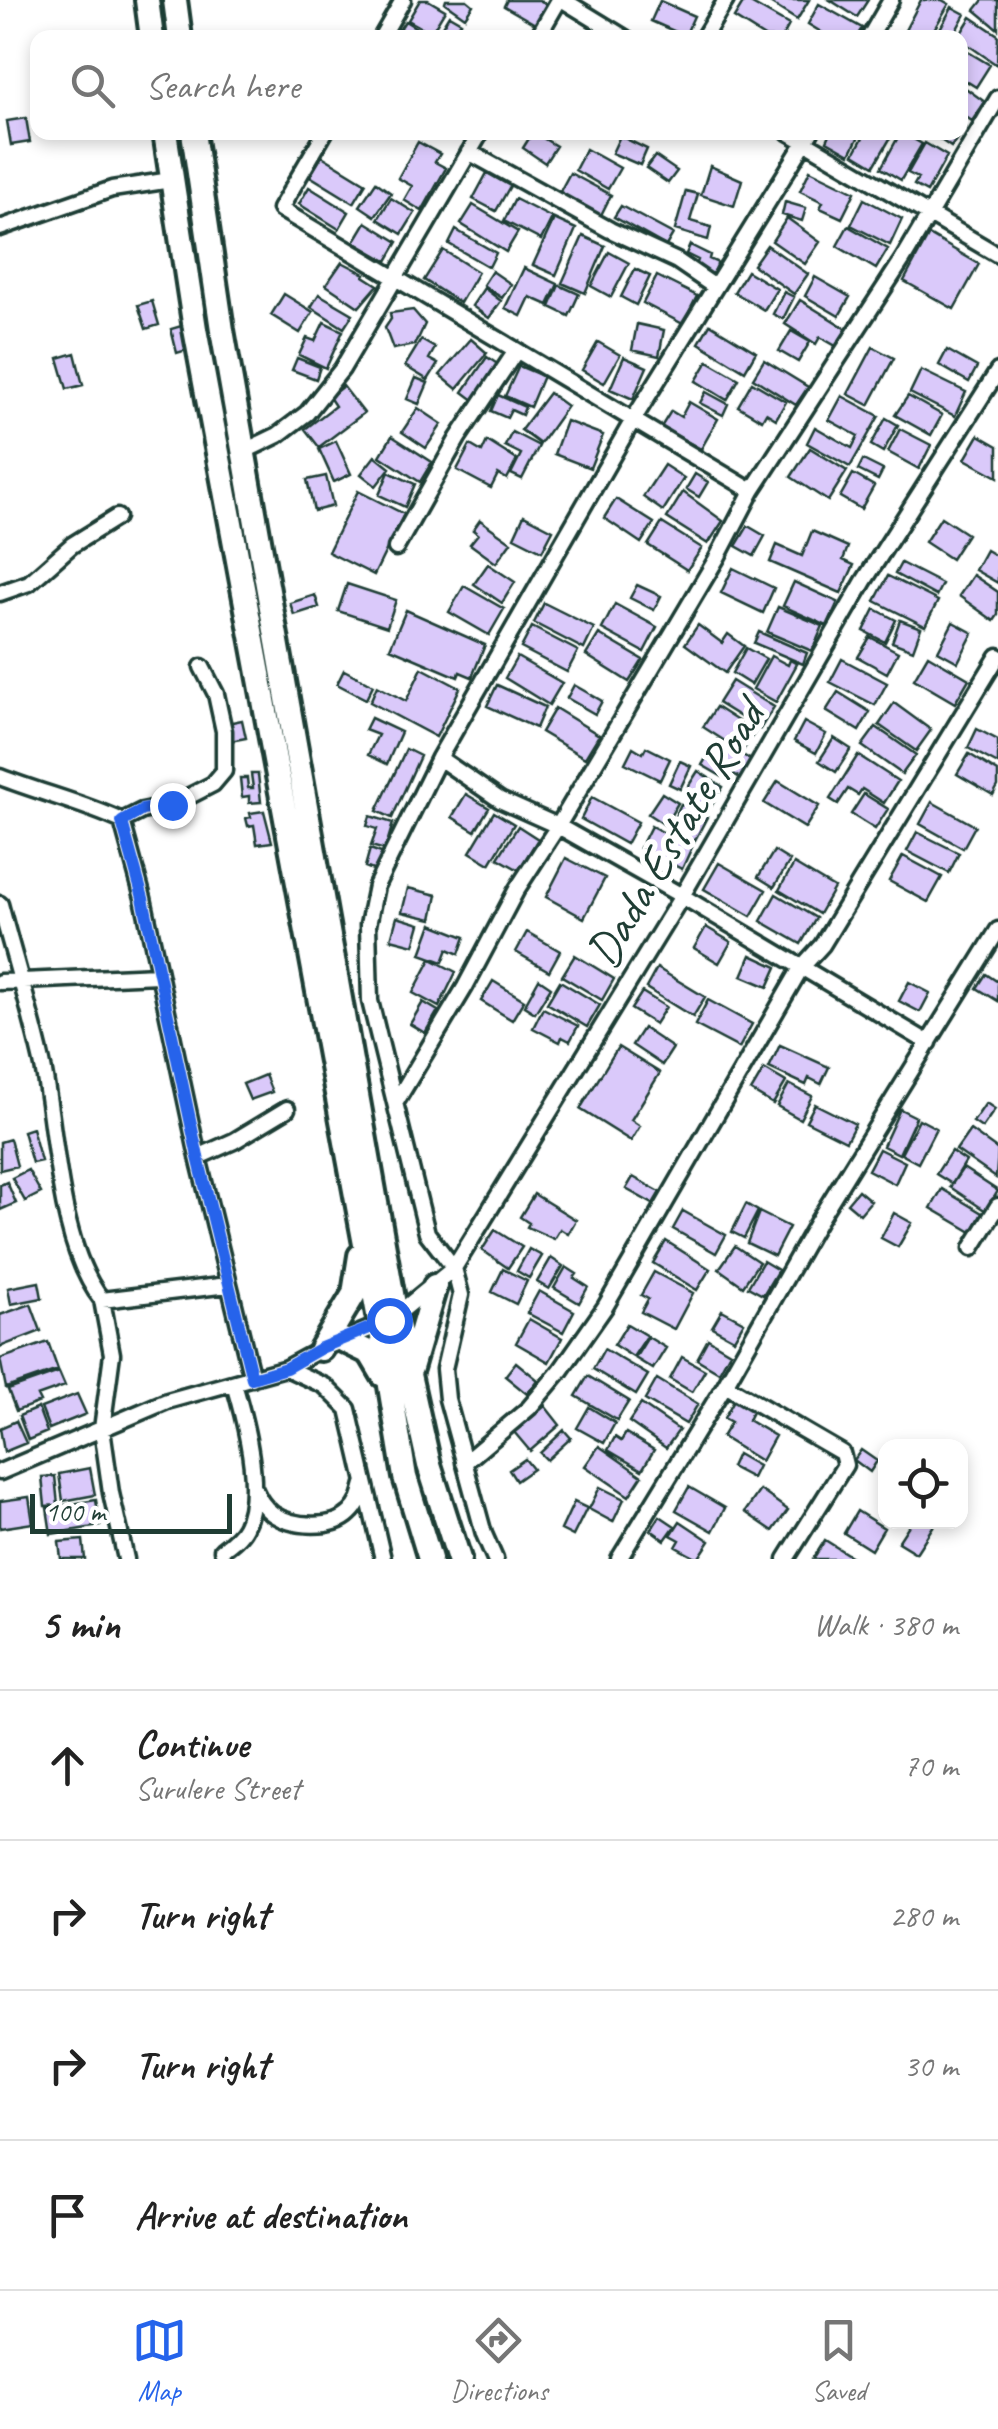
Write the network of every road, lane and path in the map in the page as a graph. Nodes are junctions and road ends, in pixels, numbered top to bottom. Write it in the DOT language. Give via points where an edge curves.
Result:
graph roads {
  1 [pos="147,0"];
  2 [pos="174,0"];
  3 [pos="403,0"];
  4 [pos="561,0"];
  5 [pos="726,0"];
  6 [pos="891,0"];
  7 [pos="151,30"];
  8 [pos="179,30"];
  9 [pos="386,30"];
  10 [pos="542,30"];
  11 [pos="612,30"];
  12 [pos="709,30"];
  13 [pos="873,30"];
  14 [pos="998,98"];
  15 [pos="165,140"];
  16 [pos="195,140"];
  17 [pos="320,140"];
  18 [pos="476,140"];
  19 [pos="807,140"];
  20 [pos="811,140"];
  21 [pos="469,152"];
  22 [pos="171,180"];
  23 [pos="926,216"];
  24 [pos="0,228"];
  25 [pos="998,255"];
  26 [pos="394,279"];
  27 [pos="715,286"];
  28 [pos="516,351"];
  29 [pos="998,372"];
  30 [pos="633,420"];
  31 [pos="243,452"];
  32 [pos="752,491"];
  33 [pos="117,517"];
  34 [pos="396,548"];
  35 [pos="0,593"];
  36 [pos="998,656"];
  37 [pos="202,667"];
  38 [pos="439,758"];
  39 [pos="0,777"];
  40 [pos="122,822"];
  41 [pos="558,826"];
  42 [pos="682,896"];
  43 [pos="0,904"];
  44 [pos="998,930"];
  45 [pos="801,968"];
  46 [pos="158,975"];
  47 [pos="20,979"];
  48 [pos="0,982"];
  49 [pos="929,1043"];
  50 [pos="396,1102"];
  51 [pos="287,1108"];
  52 [pos="198,1157"];
  53 [pos="998,1206"];
  54 [pos="363,1238"];
  55 [pos="972,1248"];
  56 [pos="454,1268"];
  57 [pos="388,1270"];
  58 [pos="228,1285"];
  59 [pos="430,1290"];
  60 [pos="102,1300"];
  61 [pos="388,1320"];
  62 [pos="332,1344"];
  63 [pos="286,1368"];
  64 [pos="252,1378"];
  65 [pos="400,1381"];
  66 [pos="234,1384"];
  67 [pos="725,1385"];
  68 [pos="102,1428"];
  69 [pos="464,1463"];
  70 [pos="0,1472"];
  71 [pos="365,1480"];
  72 [pos="251,1483"];
  73 [pos="222,1550"];
  74 [pos="126,1559"];
  75 [pos="383,1559"];
  76 [pos="430,1559"];
  77 [pos="459,1559"];
  78 [pos="495,1559"];
  79 [pos="620,1559"];
  80 [pos="786,1559"];
  1 -- 7 [label="highway"];
  2 -- 8 [label="highway"];
  3 -- 9 [label="street"];
  4 -- 10 [label="street"];
  4 -- 11 [label="street"];
  5 -- 12 [label="street"];
  6 -- 13 [label="street"];
  14 -- 23 [label="street"];
  15 -- 22 [label="highway"];
  16 -- 31 [label="highway"];
  17 -- 26 [label="street" via="280,209"];
  18 -- 21 [label="street"];
  19 -- 27 [label="street"];
  20 -- 23 [label="street"];
  21 -- 26 [label="street"];
  21 -- 27 [label="street"];
  22 -- 24 [label="street" via="112,189"];
  22 -- 54 [label="highway"];
  23 -- 25 [label="street"];
  23 -- 32 [label="street"];
  26 -- 28 [label="street"];
  26 -- 31 [label="street" via="342,369 307,413"];
  27 -- 30 [label="street"];
  28 -- 30 [label="street"];
  28 -- 34 [label="street"];
  29 -- 42 [label="street, Dada Estate Road" via="864,582"];
  30 -- 32 [label="street"];
  30 -- 38 [label="street"];
  31 -- 57 [label="highway"];
  32 -- 41 [label="street"];
  33 -- 35 [label="street" via="29,583"];
  36 -- 45 [label="street"];
  37 -- 40 [label="street" via="224,730 224,771 172,805"];
  38 -- 41 [label="street" via="500,800"];
  38 -- 50 [label="street" via="376,886 368,924 370,1001"];
  39 -- 40 [label="street"];
  40 -- 46 [label="street"];
  41 -- 42 [label="street"];
  41 -- 50 [label="street"];
  42 -- 45 [label="street"];
  42 -- 56 [label="street, Dada Estate Road"];
  43 -- 47 [label="street"];
  44 -- 49 [label="street"];
  45 -- 49 [label="street"];
  45 -- 69 [label="street" via="605,1307 529,1408"];
  46 -- 47 [label="street"];
  46 -- 52 [label="street"];
  47 -- 48 [label="street"];
  47 -- 60 [label="street" via="67,1211 84,1270"];
  49 -- 67 [label="street"];
  50 -- 56 [label="street" via="427,1233"];
  51 -- 52 [label="street"];
  52 -- 58 [label="street"];
  53 -- 55 [label="street"];
  54 -- 61 [label="highway"];
  54 -- 62 [label="highway" via="354,1294"];
  56 -- 59 [label="street, Dada Estate Road"];
  56 -- 69 [label="street" via="461,1295 444,1369"];
  57 -- 59 [label="highway" via="408,1290"];
  57 -- 61 [label="highway"];
  58 -- 60 [label="street"];
  58 -- 64 [label="street"];
  59 -- 61 [label="street, Dada Estate Road"];
  59 -- 65 [label="highway"];
  60 -- 68 [label="street" via="112,1354"];
  61 -- 62 [label="street, Dada Estate Road"];
  61 -- 65 [label="highway"];
  62 -- 63 [label="street, Dada Estate Road"];
  62 -- 65 [label="highway" via="370,1353"];
  63 -- 64 [label="street"];
  63 -- 71 [label="street" via="344,1402"];
  64 -- 66 [label="street"];
  65 -- 76 [label="highway" via="405,1476"];
  65 -- 77 [label="highway"];
  66 -- 68 [label="street"];
  66 -- 72 [label="street" via="251,1443"];
  67 -- 79 [label="street"];
  67 -- 80 [label="street" via="845,1459"];
  68 -- 70 [label="street"];
  68 -- 74 [label="street"];
  69 -- 78 [label="street"];
  71 -- 72 [label="street" via="359,1502 331,1524 273,1515"];
  71 -- 75 [label="street"];
  72 -- 73 [label="street" via="246,1526"];
}
